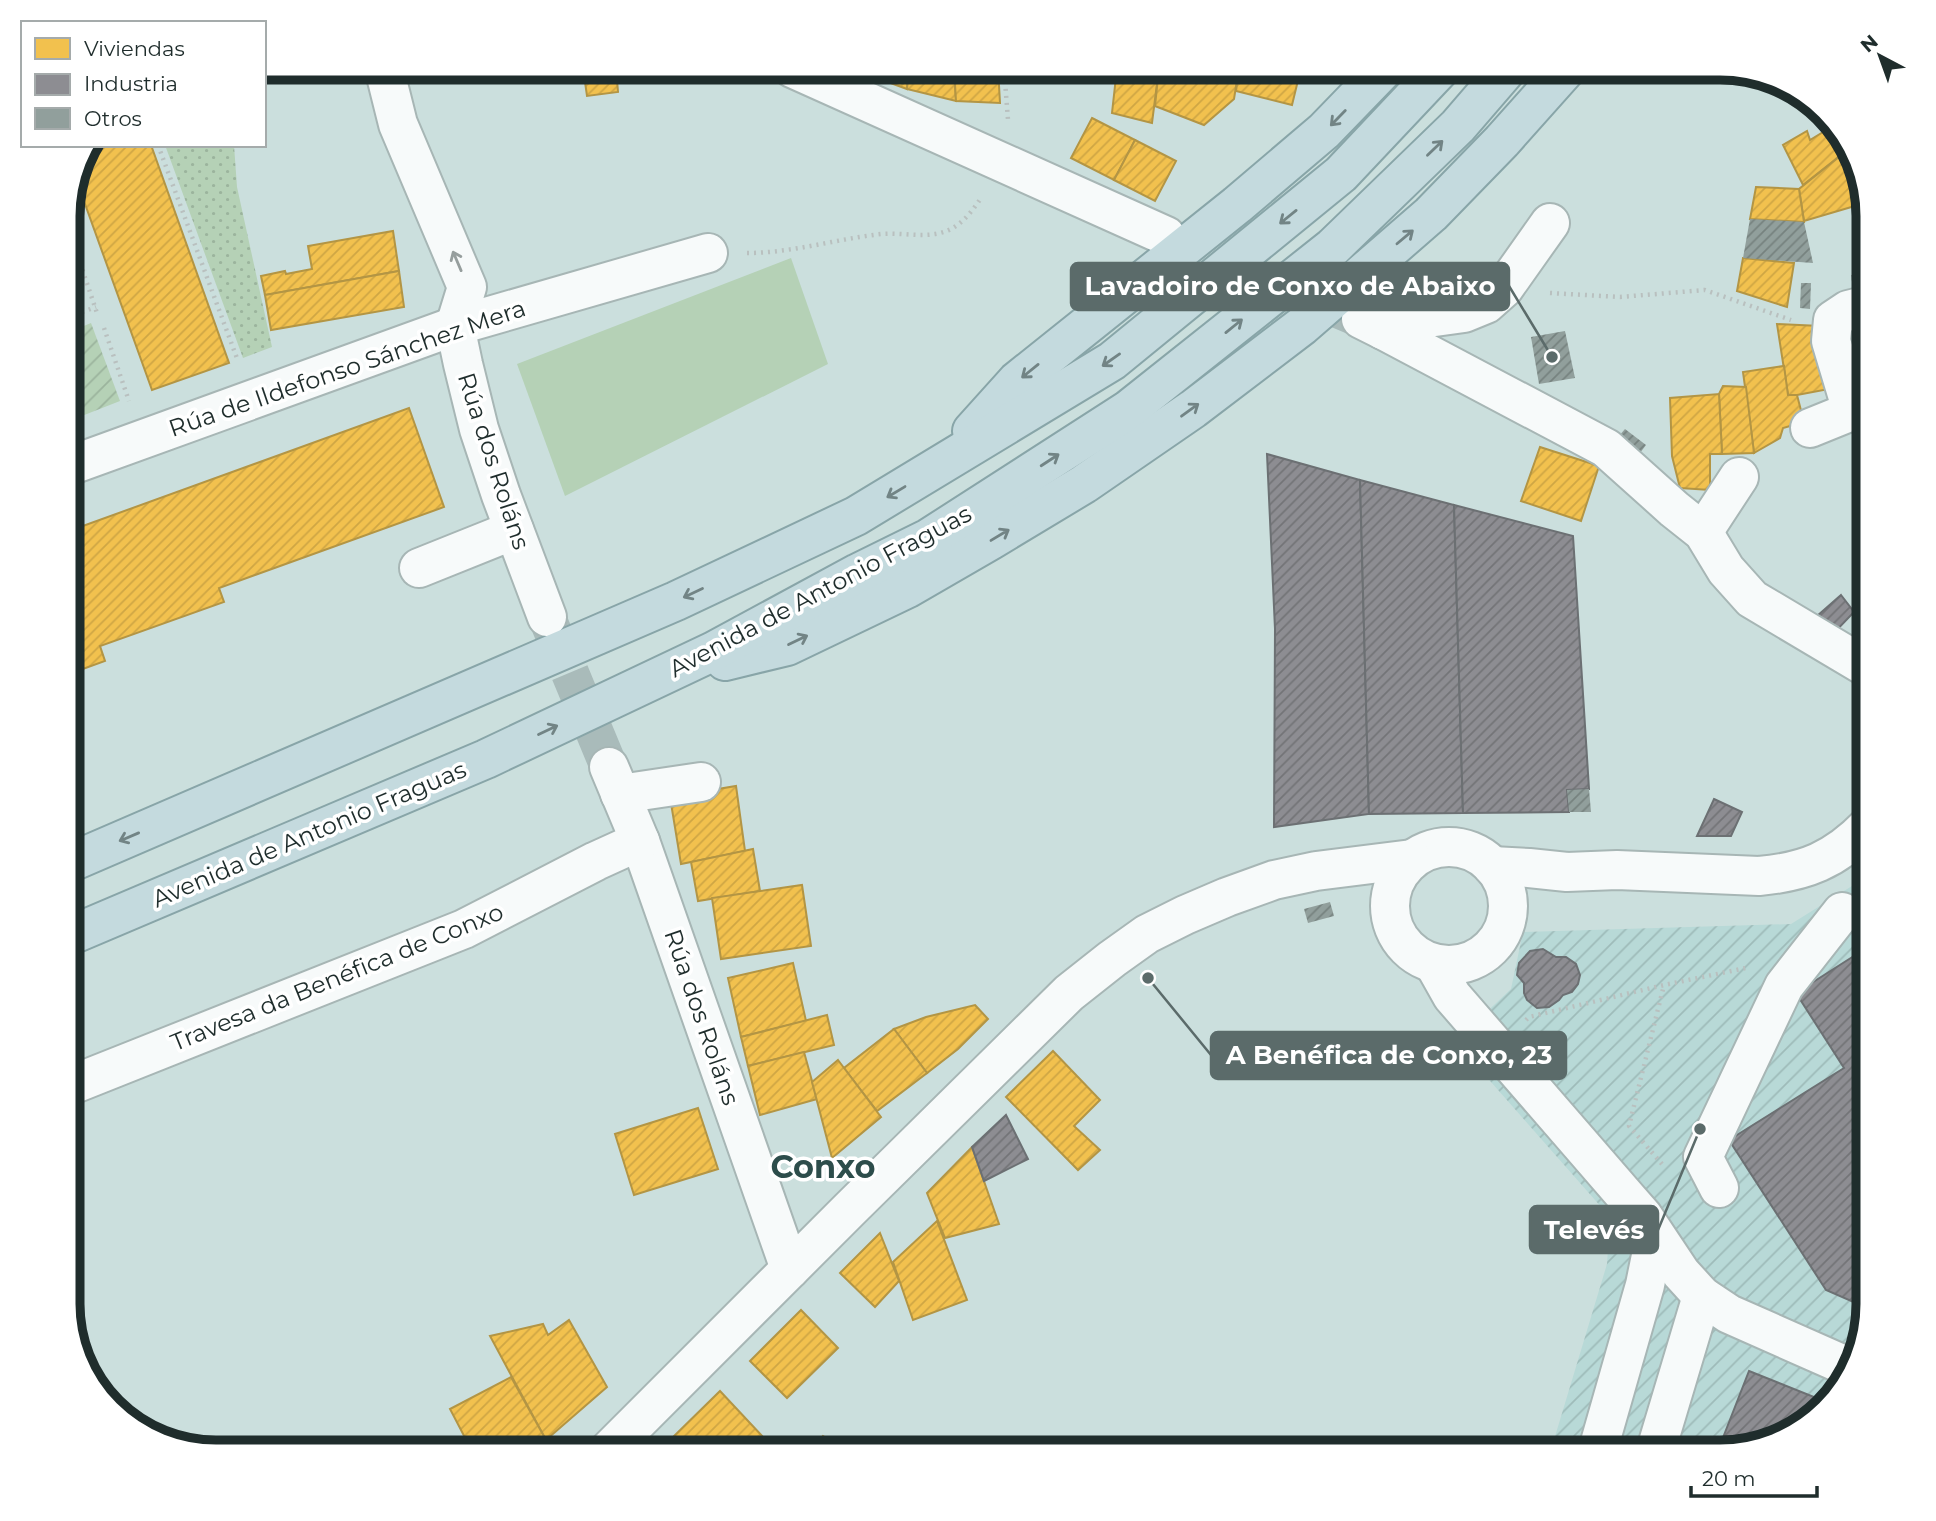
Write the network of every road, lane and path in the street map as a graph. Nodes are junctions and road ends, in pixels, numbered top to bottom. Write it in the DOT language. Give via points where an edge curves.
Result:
graph roads {
  1 [pos="387,80"];
  2 [pos="819,80"];
  3 [pos="1005,80"];
  4 [pos="1374,80"];
  5 [pos="1430,80"];
  6 [pos="1498,80"];
  7 [pos="1556,80"];
  8 [pos="1008,115"];
  9 [pos="159,147"];
  10 [pos="980,200"];
  11 [pos="1166,236"];
  12 [pos="1540,237"];
  13 [pos="708,253"];
  14 [pos="81,264"];
  15 [pos="96,307"];
  16 [pos="1856,308"];
  17 [pos="81,313"];
  18 [pos="99,316"];
  19 [pos="1833,320"];
  20 [pos="455,326"];
  21 [pos="104,328"];
  22 [pos="237,361"];
  23 [pos="1856,400"];
  24 [pos="1856,411"];
  25 [pos="133,412"];
  26 [pos="1810,428"];
  27 [pos="81,462"];
  28 [pos="942,464"];
  29 [pos="1739,477"];
  30 [pos="514,530"];
  31 [pos="1703,532"];
  32 [pos="419,568"];
  33 [pos="547,617"];
  34 [pos="1856,661"];
  35 [pos="662,676"];
  36 [pos="701,782"];
  37 [pos="1856,837"];
  38 [pos="640,841"];
  39 [pos="81,858"];
  40 [pos="1412,859"];
  41 [pos="1821,863"];
  42 [pos="1492,866"];
  43 [pos="1316,871"];
  44 [pos="1567,872"];
  45 [pos="1389,905"];
  46 [pos="1855,914"];
  47 [pos="1506,922"];
  48 [pos="81,931"];
  49 [pos="1474,961"];
  50 [pos="1434,964"];
  51 [pos="1664,985"];
  52 [pos="1784,986"];
  53 [pos="1470,1015"];
  54 [pos="1497,1048"];
  55 [pos="81,1081"];
  56 [pos="1719,1188"];
  57 [pos="1628,1199"];
  58 [pos="1656,1236"];
  59 [pos="790,1269"];
  60 [pos="1702,1296"];
  61 [pos="1841,1364"];
  62 [pos="619,1440"];
  63 [pos="1601,1440"];
  64 [pos="1659,1440"];
  20 -- 1 [label="street, one-way" via="467,287 398,124"];
  2 -- 11 [label="street"];
  3 -- 8 [label="path"];
  4 -- 28 [label="highway, one-way" via="1325,131 1017,381"];
  5 -- 28 [label="highway, Avenida de Antonio Fraguas, one-way" via="1341,174 1112,361"];
  35 -- 6 [label="highway, Avenida de Antonio Fraguas, one-way" via="929,538 1128,410 1334,247 1458,126"];
  35 -- 7 [label="highway, one-way" via="787,646 908,588 1084,484 1302,326 1431,214"];
  9 -- 22 [label="path"];
  10 -- 13 [label="path" via="952,229 930,235 884,234 770,253"];
  12 -- 19 [label="path" via="1548,293 1620,297 1705,290 1808,325"];
  12 -- 31 [label="street" via="1504,288 1486,304 1464,313 1372,324 1606,448"];
  13 -- 20 [label="street, Rúa de Ildefonso Sánchez Mera"];
  14 -- 15 [label="path"];
  15 -- 17 [label="path"];
  15 -- 18 [label="path"];
  16 -- 19 [label="street"];
  19 -- 23 [label="street" via="1831,341"];
  20 -- 27 [label="street, Rúa de Ildefonso Sánchez Mera"];
  20 -- 30 [label="street, Rúa dos Roláns" via="479,429"];
  21 -- 25 [label="path"];
  24 -- 26 [label="street"];
  28 -- 39 [label="highway, Avenida de Antonio Fraguas, one-way" via="856,516 676,601"];
  29 -- 31 [label="street"];
  30 -- 32 [label="street"];
  30 -- 33 [label="street, Rúa dos Roláns"];
  31 -- 34 [label="street" via="1726,570 1752,599"];
  48 -- 35 [label="highway, Avenida de Antonio Fraguas, one-way" via="486,759"];
  36 -- 38 [label="street, Rúa dos Roláns" via="615,780"];
  37 -- 41 [label="street"];
  38 -- 55 [label="street, Travesa da Benéfica de Conxo" via="464,929"];
  38 -- 59 [label="street, Rúa dos Roláns"];
  40 -- 42 [label="street" via="1448,847 1471,851"];
  40 -- 43 [label="street"];
  40 -- 45 [label="street" via="1399,874"];
  41 -- 44 [label="street" via="1759,876"];
  41 -- 46 [label="street"];
  42 -- 44 [label="street"];
  42 -- 47 [label="street" via="1506,891"];
  43 -- 45 [label="street"];
  43 -- 59 [label="street" via="1227,897 1147,934 1112,958 1069,993"];
  44 -- 47 [label="street"];
  45 -- 50 [label="street" via="1399,940"];
  46 -- 52 [label="street"];
  47 -- 49 [label="street" via="1488,951"];
  49 -- 50 [label="street"];
  49 -- 53 [label="street"];
  50 -- 53 [label="street" via="1452,996"];
  51 -- 52 [label="path" via="1760,965"];
  51 -- 54 [label="path" via="1529,1017"];
  51 -- 57 [label="path" via="1629,1126 1662,1164"];
  52 -- 56 [label="street" via="1703,1157"];
  53 -- 54 [label="street"];
  54 -- 57 [label="street"];
  57 -- 58 [label="street"];
  58 -- 60 [label="street"];
  58 -- 63 [label="street"];
  59 -- 62 [label="street"];
  60 -- 61 [label="street" via="1729,1314"];
  60 -- 64 [label="street"];
}
